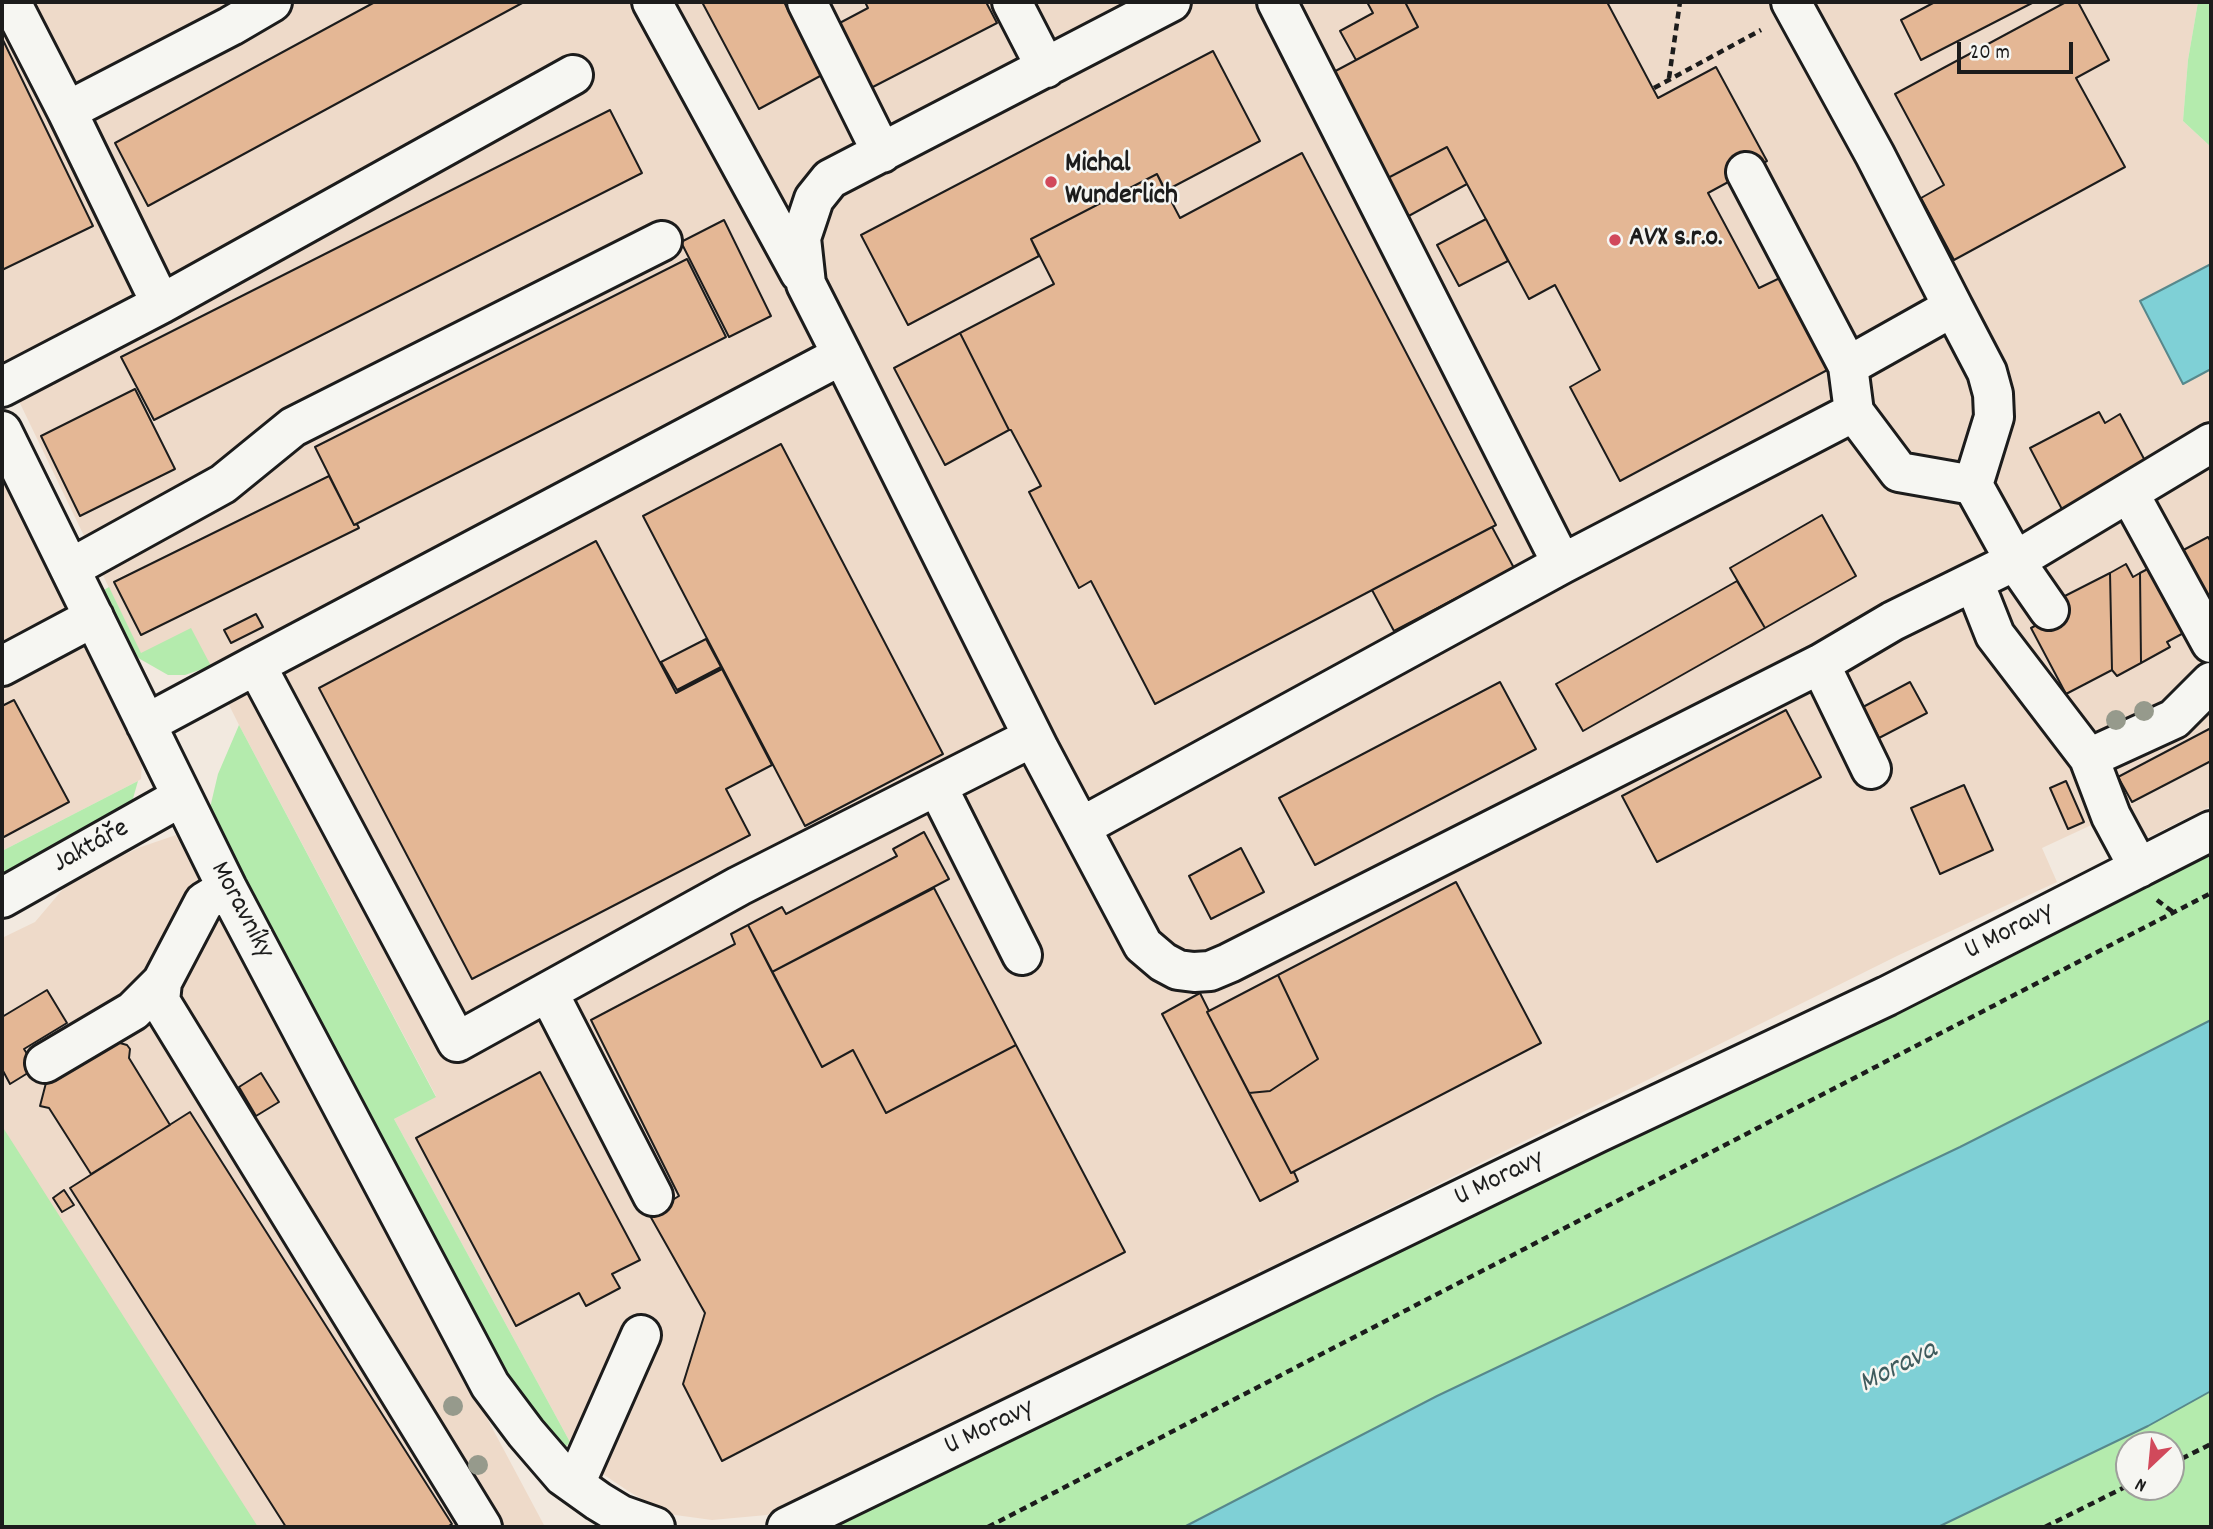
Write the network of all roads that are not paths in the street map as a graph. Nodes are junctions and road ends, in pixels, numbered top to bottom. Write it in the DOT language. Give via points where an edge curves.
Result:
graph roads {
  1 [pos="10,2"];
  2 [pos="272,2"];
  3 [pos="652,2"];
  4 [pos="807,2"];
  5 [pos="1012,2"];
  6 [pos="1171,2"];
  7 [pos="1277,2"];
  8 [pos="1793,6"];
  9 [pos="224,14"];
  10 [pos="1046,68"];
  11 [pos="573,75"];
  12 [pos="66,111"];
  13 [pos="882,153"];
  14 [pos="1746,172"];
  15 [pos="662,241"];
  16 [pos="806,284"];
  17 [pos="161,304"];
  18 [pos="1953,307"];
  19 [pos="842,355"];
  20 [pos="1848,366"];
  21 [pos="2,387"];
  22 [pos="1854,412"];
  23 [pos="2211,443"];
  24 [pos="7,455"];
  25 [pos="1973,485"];
  26 [pos="2129,493"];
  27 [pos="2015,561"];
  28 [pos="1562,564"];
  29 [pos="71,568"];
  30 [pos="1974,582"];
  31 [pos="2049,610"];
  32 [pos="94,617"];
  33 [pos="2211,643"];
  34 [pos="1820,664"];
  35 [pos="256,665"];
  36 [pos="2,666"];
  37 [pos="2211,682"];
  38 [pos="146,724"];
  39 [pos="1033,737"];
  40 [pos="2089,758"];
  41 [pos="1871,769"];
  42 [pos="937,786"];
  43 [pos="181,797"];
  44 [pos="1081,827"];
  45 [pos="2211,831"];
  46 [pos="2138,867"];
  47 [pos="227,888"];
  48 [pos="2,898"];
  49 [pos="1022,955"];
  50 [pos="162,982"];
  51 [pos="548,992"];
  52 [pos="45,1063"];
  53 [pos="653,1196"];
  54 [pos="641,1335"];
  55 [pos="575,1485"];
  56 [pos="482,1527"];
  57 [pos="655,1527"];
  58 [pos="787,1527"];
  1 -- 12 [label="street"];
  2 -- 9 [label="street"];
  3 -- 16 [label="street"];
  4 -- 13 [label="street"];
  5 -- 10 [label="street"];
  6 -- 10 [label="street"];
  7 -- 28 [label="street"];
  8 -- 18 [label="street"];
  9 -- 12 [label="street"];
  10 -- 13 [label="street"];
  11 -- 17 [label="street"];
  12 -- 17 [label="street"];
  13 -- 16 [label="street" via="830,179 814,199 801,238"];
  14 -- 20 [label="street"];
  15 -- 29 [label="street" via="293,427 223,484"];
  16 -- 19 [label="street"];
  17 -- 21 [label="street"];
  18 -- 20 [label="street"];
  18 -- 25 [label="street" via="1987,372 1993,394 1994,417"];
  19 -- 35 [label="street"];
  19 -- 39 [label="street"];
  20 -- 22 [label="street"];
  22 -- 25 [label="street" via="1899,472"];
  22 -- 28 [label="street"];
  23 -- 26 [label="street"];
  24 -- 29 [label="street, Moravníky"];
  25 -- 27 [label="street"];
  26 -- 27 [label="street"];
  26 -- 33 [label="street"];
  27 -- 30 [label="street"];
  27 -- 31 [label="street"];
  28 -- 44 [label="street"];
  29 -- 32 [label="street, Moravníky"];
  30 -- 34 [label="street" via="1893,621"];
  30 -- 40 [label="street" via="1995,635"];
  32 -- 36 [label="street"];
  32 -- 38 [label="street, Moravníky"];
  34 -- 41 [label="street"];
  34 -- 44 [label="street" via="1210,971 1178,970 1151,954"];
  35 -- 38 [label="street"];
  35 -- 51 [label="street" via="457,1042"];
  37 -- 40 [label="street" via="2174,719"];
  38 -- 43 [label="street, Moravníky"];
  39 -- 42 [label="street"];
  39 -- 44 [label="street"];
  40 -- 46 [label="street" via="2111,816"];
  42 -- 49 [label="street"];
  42 -- 51 [label="street" via="739,886"];
  43 -- 47 [label="street, Moravníky"];
  43 -- 48 [label="street, Jaktáře"];
  45 -- 46 [label="street, U Moravy"];
  46 -- 58 [label="street, U Moravy" via="1887,996"];
  47 -- 50 [label="street" via="204,902"];
  47 -- 55 [label="street, Moravníky" via="490,1385 526,1433"];
  50 -- 52 [label="street" via="133,1011"];
  50 -- 56 [label="street" via="160,1001 170,1019"];
  51 -- 53 [label="street"];
  54 -- 55 [label="street"];
  55 -- 57 [label="street" via="621,1515"];
}
